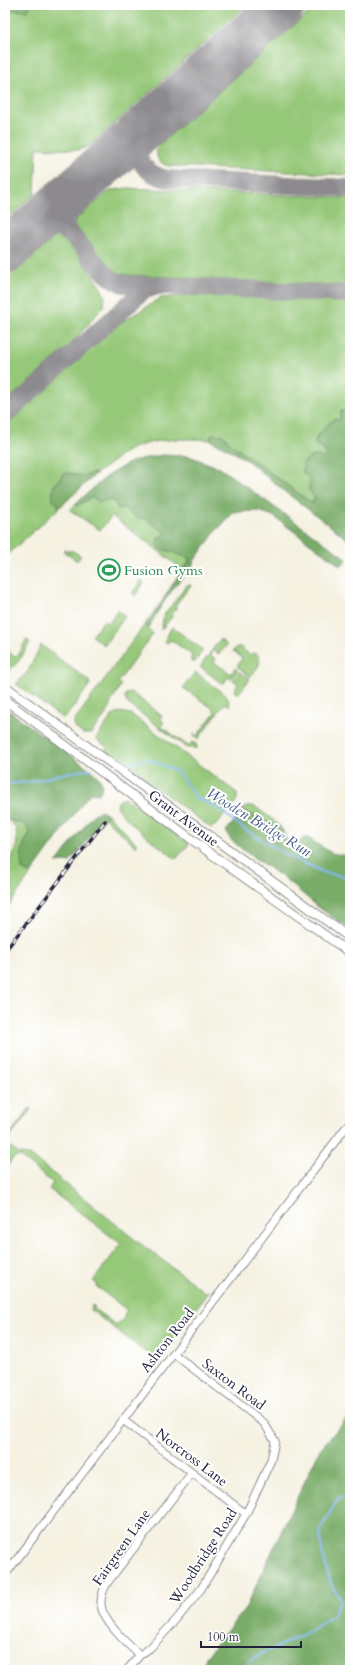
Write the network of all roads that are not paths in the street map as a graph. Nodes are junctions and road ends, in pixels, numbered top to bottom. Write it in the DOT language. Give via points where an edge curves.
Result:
graph roads {
  1 [pos="5,686"];
  2 [pos="5,700"];
  3 [pos="12,706"];
  4 [pos="62,728"];
  5 [pos="269,879"];
  6 [pos="261,890"];
  7 [pos="350,938"];
  8 [pos="350,954"];
  9 [pos="350,1122"];
  10 [pos="174,1354"];
  11 [pos="123,1420"];
  12 [pos="274,1439"];
  13 [pos="191,1474"];
  14 [pos="246,1514"];
  15 [pos="5,1575"];
  16 [pos="140,1656"];
  17 [pos="127,1670"];
  1 -- 4 [label="main road, Grant Avenue"];
  2 -- 3 [label="main road, Grant Avenue"];
  3 -- 4 [label="main road" via="34,713 57,729"];
  3 -- 6 [label="main road, Grant Avenue"];
  4 -- 5 [label="main road, Grant Avenue"];
  5 -- 6 [label="main road"];
  5 -- 7 [label="main road, Grant Avenue"];
  6 -- 8 [label="main road, Grant Avenue"];
  9 -- 10 [label="street, Ashton Road"];
  10 -- 11 [label="street, Ashton Road"];
  10 -- 12 [label="street, Saxton Road" via="264,1423"];
  11 -- 13 [label="street, Norcross Lane"];
  11 -- 15 [label="street, Ashton Road"];
  12 -- 14 [label="street, Woodbridge Road" via="271,1460"];
  13 -- 14 [label="street, Norcross Lane"];
  13 -- 16 [label="street, Fairgreen Lane" via="110,1579 102,1596 100,1604 107,1619"];
  14 -- 16 [label="street, Woodbridge Road" via="200,1589 177,1619"];
  16 -- 17 [label="street, Woodbridge Road"];
}
